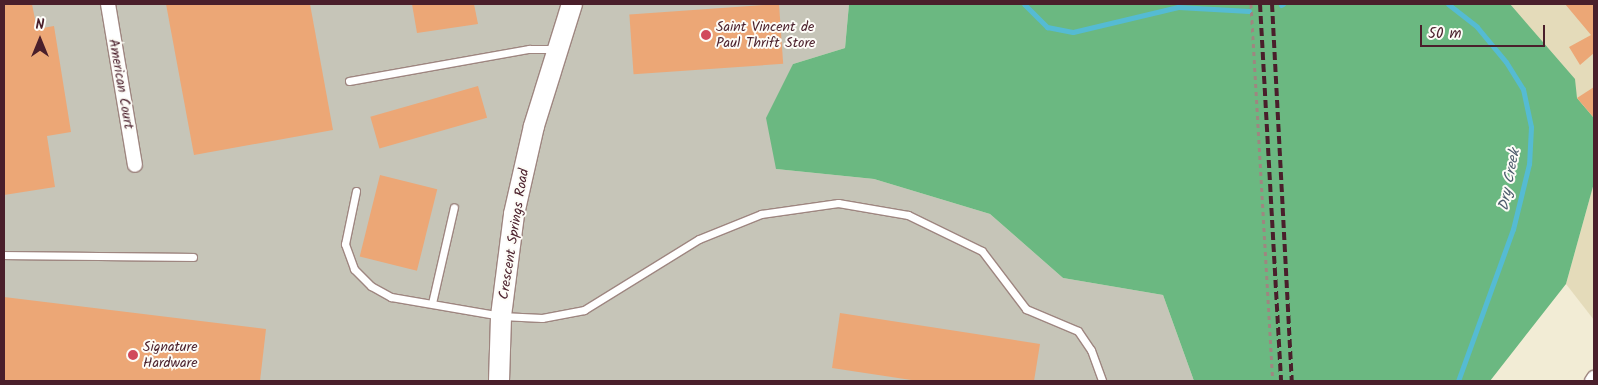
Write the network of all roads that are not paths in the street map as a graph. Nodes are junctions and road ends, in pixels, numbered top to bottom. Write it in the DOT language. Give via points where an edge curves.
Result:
graph roads {
  1 [pos="101,4"];
  2 [pos="108,4"];
  3 [pos="572,4"];
  4 [pos="558,49"];
  5 [pos="349,81"];
  6 [pos="135,165"];
  7 [pos="356,191"];
  8 [pos="454,207"];
  9 [pos="4,255"];
  10 [pos="193,257"];
  11 [pos="432,303"];
  12 [pos="501,316"];
  13 [pos="1594,378"];
  14 [pos="499,381"];
  15 [pos="1102,381"];
  16 [pos="1592,381"];
  1 -- 2 [label="lane"];
  2 -- 6 [label="street, American Court"];
  3 -- 4 [label="main road, Crescent Springs Road"];
  4 -- 5 [label="lane" via="529,49"];
  4 -- 12 [label="main road, Crescent Springs Road" via="523,172"];
  7 -- 11 [label="lane" via="345,244 354,269 371,286 391,296"];
  8 -- 11 [label="lane"];
  9 -- 10 [label="lane"];
  11 -- 12 [label="lane"];
  12 -- 14 [label="main road, Crescent Springs Road"];
  12 -- 15 [label="lane" via="542,318 584,310 730,224 796,206 838,203 908,215 982,251 1026,309 1078,332 1091,350"];
  13 -- 16 [label="street"];
}
